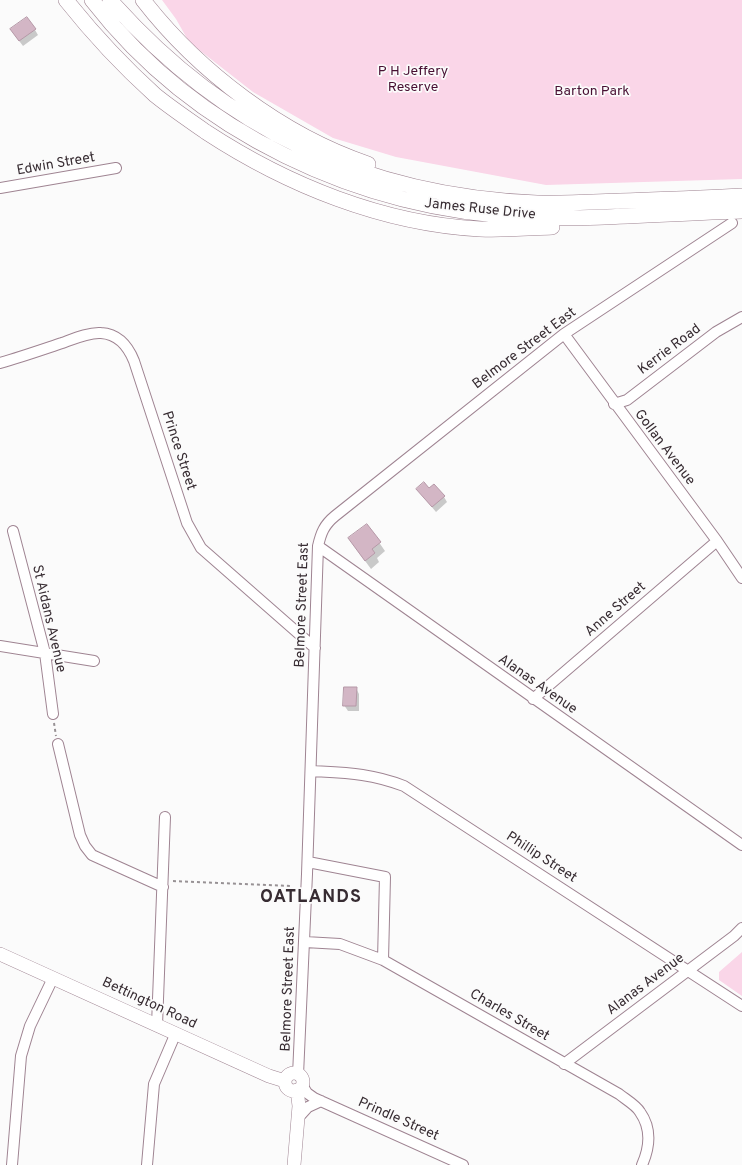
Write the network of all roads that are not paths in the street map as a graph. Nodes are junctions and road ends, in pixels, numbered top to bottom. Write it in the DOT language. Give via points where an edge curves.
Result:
graph roads {
  1 [pos="66,0"];
  2 [pos="92,0"];
  3 [pos="110,0"];
  4 [pos="143,0"];
  5 [pos="116,168"];
  6 [pos="0,188"];
  7 [pos="742,196"];
  8 [pos="538,203"];
  9 [pos="694,213"];
  10 [pos="735,215"];
  11 [pos="742,317"];
  12 [pos="564,334"];
  13 [pos="0,363"];
  14 [pos="614,404"];
  15 [pos="13,531"];
  16 [pos="717,541"];
  17 [pos="318,546"];
  18 [pos="742,578"];
  19 [pos="0,646"];
  20 [pos="315,648"];
  21 [pos="45,653"];
  22 [pos="94,661"];
  23 [pos="533,699"];
  24 [pos="53,714"];
  25 [pos="58,744"];
  26 [pos="311,771"];
  27 [pos="165,817"];
  28 [pos="742,845"];
  29 [pos="308,862"];
  30 [pos="163,887"];
  31 [pos="742,928"];
  32 [pos="305,942"];
  33 [pos="0,954"];
  34 [pos="383,960"];
  35 [pos="688,971"];
  36 [pos="53,978"];
  37 [pos="742,1006"];
  38 [pos="157,1025"];
  39 [pos="175,1035"];
  40 [pos="564,1064"];
  41 [pos="299,1083"];
  42 [pos="321,1101"];
  43 [pos="298,1118"];
  44 [pos="12,1165"];
  45 [pos="147,1165"];
  46 [pos="294,1165"];
  47 [pos="463,1165"];
  48 [pos="642,1165"];
  1 -- 9 [label="highway" via="132,72 186,118 276,174 342,200 412,219 480,229 667,221"];
  2 -- 9 [label="highway, James Ruse Drive" via="122,34 172,82 231,126 289,158 355,185 424,204 497,215 563,217"];
  3 -- 8 [label="highway, James Ruse Drive" via="153,46 180,70 230,108 295,145 353,169 422,190 492,200"];
  4 -- 8 [label="highway" via="169,32 216,76 300,133 359,160 425,181"];
  5 -- 6 [label="street, Edwin Street"];
  7 -- 8 [label="highway, James Ruse Drive"];
  9 -- 10 [label="highway, James Ruse Drive"];
  10 -- 12 [label="street, Belmore Street East"];
  11 -- 14 [label="street, Kerrie Road" via="716,332 627,400"];
  12 -- 14 [label="street, Gollan Avenue"];
  12 -- 17 [label="street, Belmore Street East" via="330,520 321,533"];
  13 -- 20 [label="street, Prince Street" via="100,332 111,335 129,348 193,536 201,548"];
  14 -- 16 [label="street, Gollan Avenue"];
  15 -- 21 [label="street, St Aidans Avenue"];
  16 -- 18 [label="street, Gollan Avenue"];
  16 -- 23 [label="street, Anne Street"];
  17 -- 20 [label="street, Belmore Street East"];
  17 -- 23 [label="street, Alanas Avenue"];
  19 -- 21 [label="street"];
  20 -- 26 [label="street, Belmore Street East"];
  21 -- 22 [label="street"];
  21 -- 24 [label="street, St Aidans Avenue"];
  23 -- 28 [label="street, Alanas Avenue"];
  25 -- 30 [label="street" via="80,835 85,846 92,855"];
  26 -- 29 [label="street, Belmore Street East"];
  26 -- 35 [label="street, Phillip Street" via="357,773 381,777 404,786"];
  27 -- 30 [label="street"];
  29 -- 32 [label="street, Belmore Street East"];
  29 -- 34 [label="street" via="385,877"];
  30 -- 38 [label="street"];
  31 -- 35 [label="street, Alanas Avenue"];
  32 -- 34 [label="street, Charles Street" via="340,944"];
  32 -- 41 [label="street, Belmore Street East"];
  33 -- 36 [label="main road, Bettington Road"];
  34 -- 40 [label="street, Charles Street"];
  35 -- 37 [label="street, Phillip Street"];
  35 -- 40 [label="street, Alanas Avenue"];
  36 -- 38 [label="main road, Bettington Road"];
  36 -- 44 [label="street" via="24,1040"];
  38 -- 39 [label="main road, Bettington Road"];
  39 -- 41 [label="main road, Bettington Road" via="270,1076 285,1081 290,1074"];
  39 -- 45 [label="street" via="154,1084"];
  40 -- 48 [label="street, Charles Street" via="618,1094 640,1111 649,1131 648,1152"];
  41 -- 42 [label="street, Prindle Street" via="307,1093"];
  41 -- 43 [label="main road"];
  42 -- 43 [label="street" via="308,1107"];
  42 -- 47 [label="street, Prindle Street"];
  43 -- 46 [label="main road"];
}
